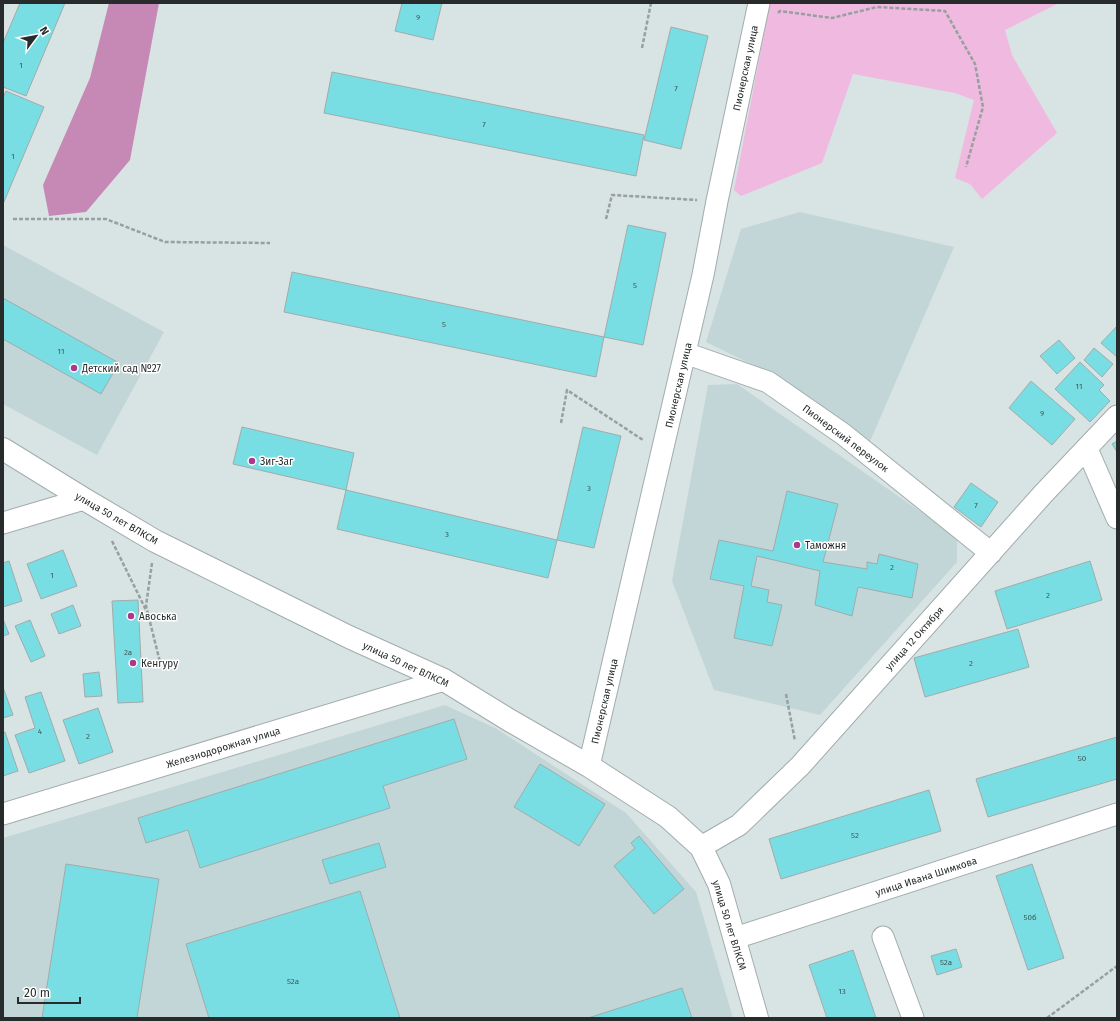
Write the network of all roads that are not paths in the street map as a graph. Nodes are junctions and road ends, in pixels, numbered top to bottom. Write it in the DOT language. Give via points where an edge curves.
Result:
graph roads {
  1 [pos="757,13"];
  2 [pos="685,353"];
  3 [pos="1117,416"];
  4 [pos="3,449"];
  5 [pos="1087,449"];
  6 [pos="84,499"];
  7 [pos="1117,518"];
  8 [pos="3,523"];
  9 [pos="991,553"];
  10 [pos="444,680"];
  11 [pos="589,766"];
  12 [pos="3,814"];
  13 [pos="1117,814"];
  14 [pos="701,847"];
  15 [pos="883,937"];
  16 [pos="735,938"];
  17 [pos="757,1018"];
  18 [pos="912,1018"];
  1 -- 2 [label="street, Пионерская улица"];
  2 -- 9 [label="street, Пионерский переулок" via="768,382 843,434"];
  2 -- 11 [label="street, Пионерская улица"];
  3 -- 5 [label="street, улица 12 Октября"];
  4 -- 6 [label="street, улица 50 лет ВЛКСМ"];
  5 -- 7 [label="street"];
  5 -- 9 [label="street, улица 12 Октября"];
  6 -- 8 [label="street"];
  6 -- 10 [label="street, улица 50 лет ВЛКСМ" via="155,541 349,638"];
  9 -- 14 [label="street, улица 12 Октября" via="800,766 739,825"];
  10 -- 11 [label="street, улица 50 лет ВЛКСМ"];
  10 -- 12 [label="street, Железнодорожная улица"];
  11 -- 14 [label="street, улица 50 лет ВЛКСМ" via="668,817"];
  13 -- 16 [label="street, улица Ивана Шимкова"];
  14 -- 16 [label="street, улица 50 лет ВЛКСМ" via="719,884"];
  15 -- 18 [label="street"];
  16 -- 17 [label="street, улица 50 лет ВЛКСМ"];
}
